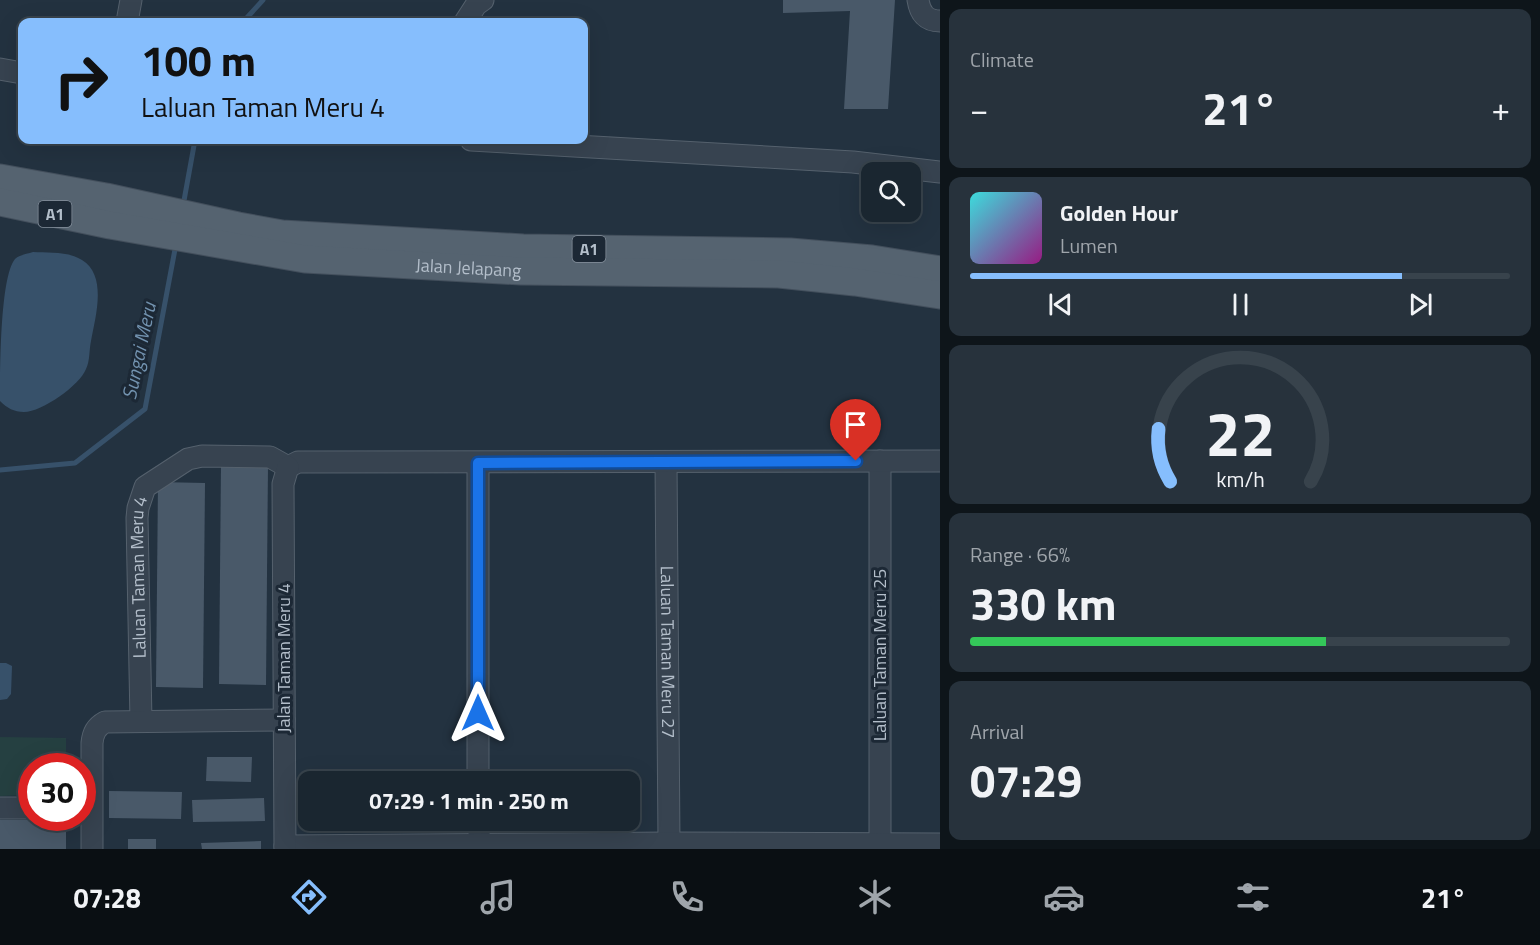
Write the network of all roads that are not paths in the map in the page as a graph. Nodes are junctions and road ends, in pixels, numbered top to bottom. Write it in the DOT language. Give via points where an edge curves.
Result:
graph roads {
  1 [pos="131,0"];
  2 [pos="483,0"];
  3 [pos="918,0"];
  4 [pos="128,18"];
  5 [pos="468,18"];
  6 [pos="940,21"];
  7 [pos="0,69"];
  8 [pos="18,72"];
  9 [pos="540,144"];
  10 [pos="940,172"];
  11 [pos="0,178"];
  12 [pos="0,202"];
  13 [pos="239,238"];
  14 [pos="940,270"];
  15 [pos="940,295"];
  16 [pos="880,461"];
  17 [pos="940,461"];
  18 [pos="666,462"];
  19 [pos="478,463"];
  20 [pos="288,467"];
  21 [pos="284,720"];
  22 [pos="141,721"];
  23 [pos="91,753"];
  24 [pos="478,771"];
  25 [pos="0,808"];
  26 [pos="18,808"];
  27 [pos="90,831"];
  28 [pos="478,831"];
  29 [pos="669,843"];
  30 [pos="940,844"];
  31 [pos="479,847"];
  32 [pos="880,847"];
  33 [pos="285,848"];
  34 [pos="92,849"];
  1 -- 4 [label="street"];
  2 -- 5 [label="street"];
  3 -- 6 [label="street" via="919,10 927,18"];
  7 -- 8 [label="street"];
  9 -- 10 [label="street" via="853,162"];
  11 -- 13 [label="main road, Jalan Jelapang / A1" via="106,197"];
  12 -- 13 [label="main road, Jalan Jelapang / A1" via="110,225"];
  13 -- 14 [label="main road, Jalan Jelapang / A1" via="282,234 523,248 790,252"];
  13 -- 15 [label="main road, Jalan Jelapang / A1" via="304,259 521,271 779,274"];
  16 -- 17 [label="street, Laluan Taman Meru 4"];
  16 -- 18 [label="street, Laluan Taman Meru 4"];
  16 -- 32 [label="street, Laluan Taman Meru 25"];
  18 -- 19 [label="street, Laluan Taman Meru 4"];
  18 -- 29 [label="street, Laluan Taman Meru 27"];
  19 -- 20 [label="street, Laluan Taman Meru 4" via="298,462"];
  19 -- 24 [label="street"];
  20 -- 21 [label="street, Jalan Taman Meru 4" via="283,484"];
  20 -- 22 [label="street, Laluan Taman Meru 4" via="270,457 202,456 182,462 146,487 137,518"];
  21 -- 22 [label="street"];
  21 -- 33 [label="street, Jalan Taman Meru 4"];
  22 -- 23 [label="street" via="105,722 96,729"];
  25 -- 26 [label="street"];
  27 -- 34 [label="street"];
  28 -- 31 [label="street"];
  29 -- 31 [label="street"];
  29 -- 32 [label="street"];
  30 -- 32 [label="street"];
  31 -- 33 [label="street"];
}
